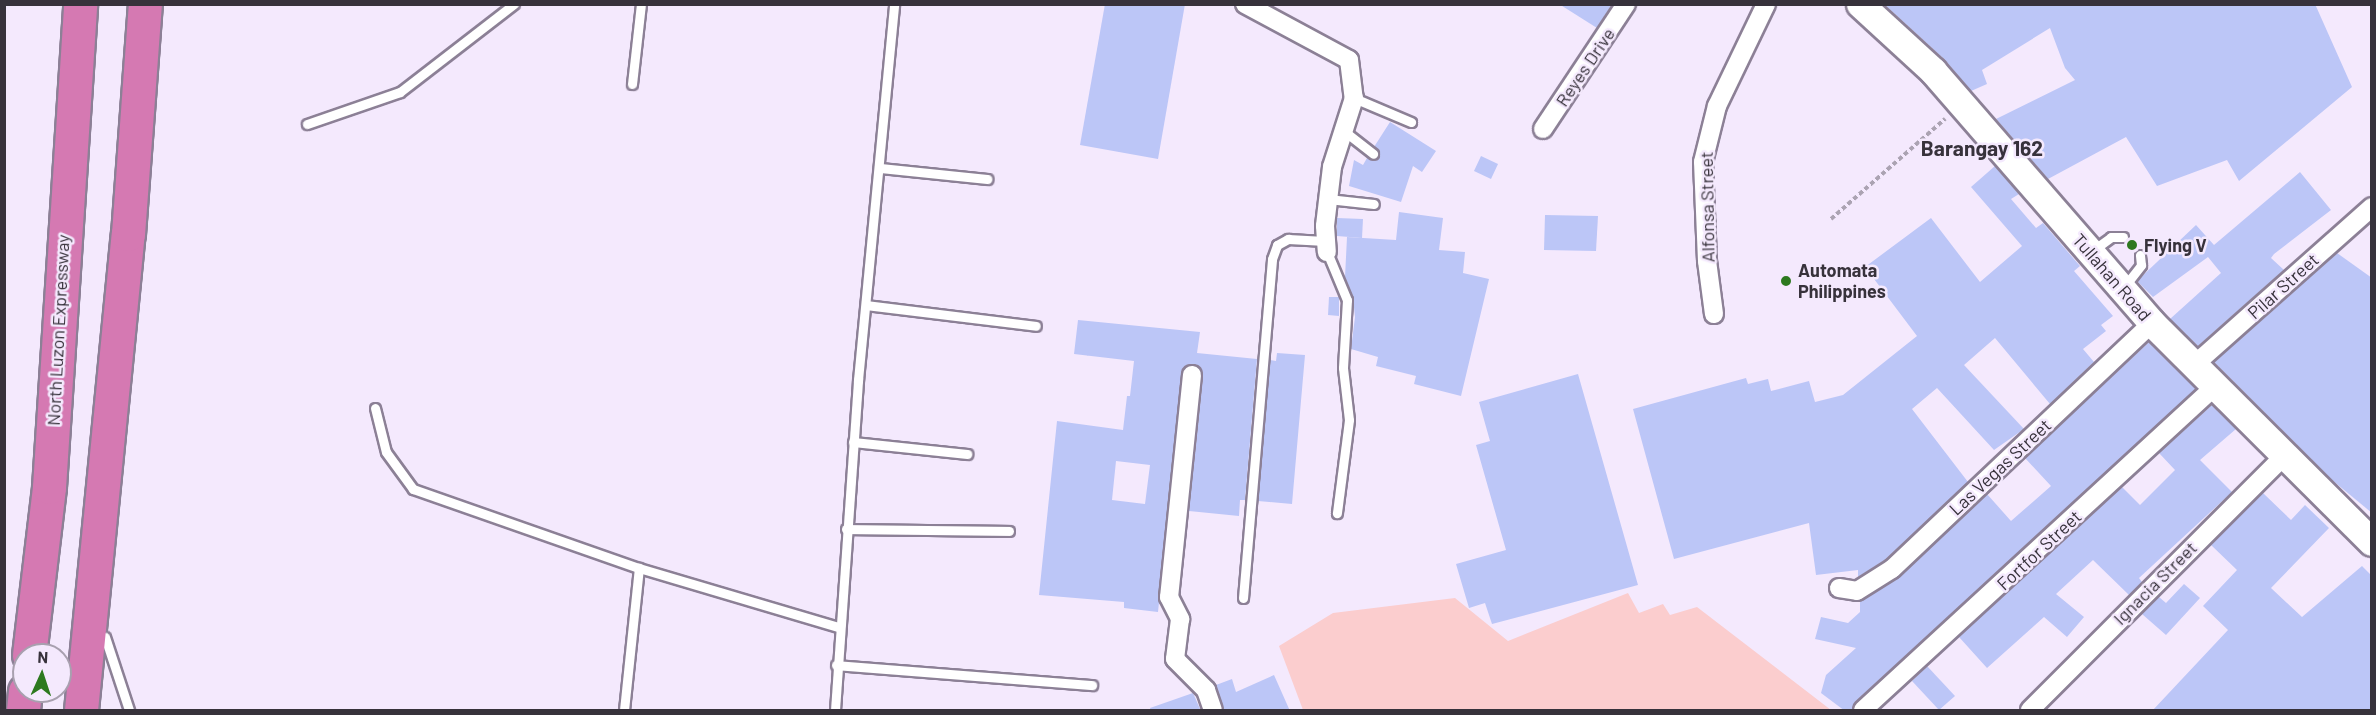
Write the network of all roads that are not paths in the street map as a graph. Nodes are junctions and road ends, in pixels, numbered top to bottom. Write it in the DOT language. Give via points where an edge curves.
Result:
graph roads {
  1 [pos="80,4"];
  2 [pos="146,4"];
  3 [pos="514,4"];
  4 [pos="641,4"];
  5 [pos="894,4"];
  6 [pos="1245,4"];
  7 [pos="1626,4"];
  8 [pos="1766,4"];
  9 [pos="1860,4"];
  10 [pos="632,84"];
  11 [pos="1354,98"];
  12 [pos="1411,122"];
  13 [pos="308,124"];
  14 [pos="1544,129"];
  15 [pos="1344,131"];
  16 [pos="1373,154"];
  17 [pos="880,168"];
  18 [pos="987,180"];
  19 [pos="1328,199"];
  20 [pos="1374,204"];
  21 [pos="2372,207"];
  22 [pos="2123,237"];
  23 [pos="1326,246"];
  24 [pos="2091,252"];
  25 [pos="2140,255"];
  26 [pos="2122,288"];
  27 [pos="866,305"];
  28 [pos="1714,315"];
  29 [pos="2152,323"];
  30 [pos="1036,326"];
  31 [pos="2194,366"];
  32 [pos="1192,375"];
  33 [pos="2214,387"];
  34 [pos="375,408"];
  35 [pos="853,442"];
  36 [pos="967,454"];
  37 [pos="2283,457"];
  38 [pos="102,491"];
  39 [pos="1337,513"];
  40 [pos="846,528"];
  41 [pos="1010,531"];
  42 [pos="2372,542"];
  43 [pos="639,568"];
  44 [pos="1839,588"];
  45 [pos="1243,598"];
  46 [pos="838,627"];
  47 [pos="105,637"];
  48 [pos="30,643"];
  49 [pos="836,665"];
  50 [pos="1092,685"];
  51 [pos="58,711"];
  52 [pos="81,711"];
  53 [pos="129,711"];
  54 [pos="624,711"];
  55 [pos="835,711"];
  56 [pos="1213,711"];
  57 [pos="1863,711"];
  58 [pos="2030,711"];
  1 -- 48 [label="highway, North Luzon Expressway" via="49,487"];
  2 -- 38 [label="highway"];
  3 -- 13 [label="lane" via="400,92"];
  4 -- 10 [label="lane"];
  5 -- 17 [label="lane"];
  6 -- 11 [label="street" via="1341,53 1348,60"];
  7 -- 14 [label="street, Reyes Drive"];
  8 -- 28 [label="street, Alfonsa Street" via="1716,106 1705,151 1706,251"];
  9 -- 24 [label="main road, Tullahan Road" via="1933,71"];
  11 -- 12 [label="lane"];
  11 -- 15 [label="street"];
  15 -- 16 [label="lane"];
  15 -- 19 [label="street" via="1332,167"];
  17 -- 18 [label="lane"];
  17 -- 27 [label="lane"];
  19 -- 20 [label="lane"];
  19 -- 23 [label="street"];
  21 -- 31 [label="street, Pilar Street"];
  22 -- 24 [label="lane" via="2112,237"];
  23 -- 39 [label="lane" via="1347,300 1343,368 1349,420"];
  23 -- 45 [label="lane" via="1288,239 1277,245 1272,259"];
  24 -- 26 [label="main road, Tullahan Road"];
  25 -- 26 [label="lane" via="2141,265"];
  26 -- 29 [label="main road, Tullahan Road"];
  27 -- 30 [label="lane"];
  27 -- 35 [label="lane"];
  29 -- 31 [label="main road, Tullahan Road"];
  29 -- 44 [label="street, Las Vegas Street" via="1892,569 1857,591"];
  31 -- 33 [label="main road, Tullahan Road"];
  32 -- 56 [label="street" via="1169,597 1180,619 1175,659 1206,690"];
  33 -- 37 [label="main road, Tullahan Road"];
  33 -- 57 [label="street, Fortfor Street"];
  34 -- 43 [label="lane" via="386,452 413,489"];
  35 -- 36 [label="lane"];
  35 -- 40 [label="lane"];
  37 -- 42 [label="main road, Tullahan Road"];
  37 -- 58 [label="street, Ignacia Street"];
  38 -- 51 [label="highway"];
  38 -- 52 [label="highway"];
  40 -- 41 [label="lane"];
  40 -- 46 [label="lane"];
  43 -- 46 [label="lane"];
  43 -- 54 [label="lane"];
  46 -- 49 [label="lane"];
  47 -- 53 [label="lane"];
  49 -- 50 [label="lane"];
  49 -- 55 [label="lane"];
}
